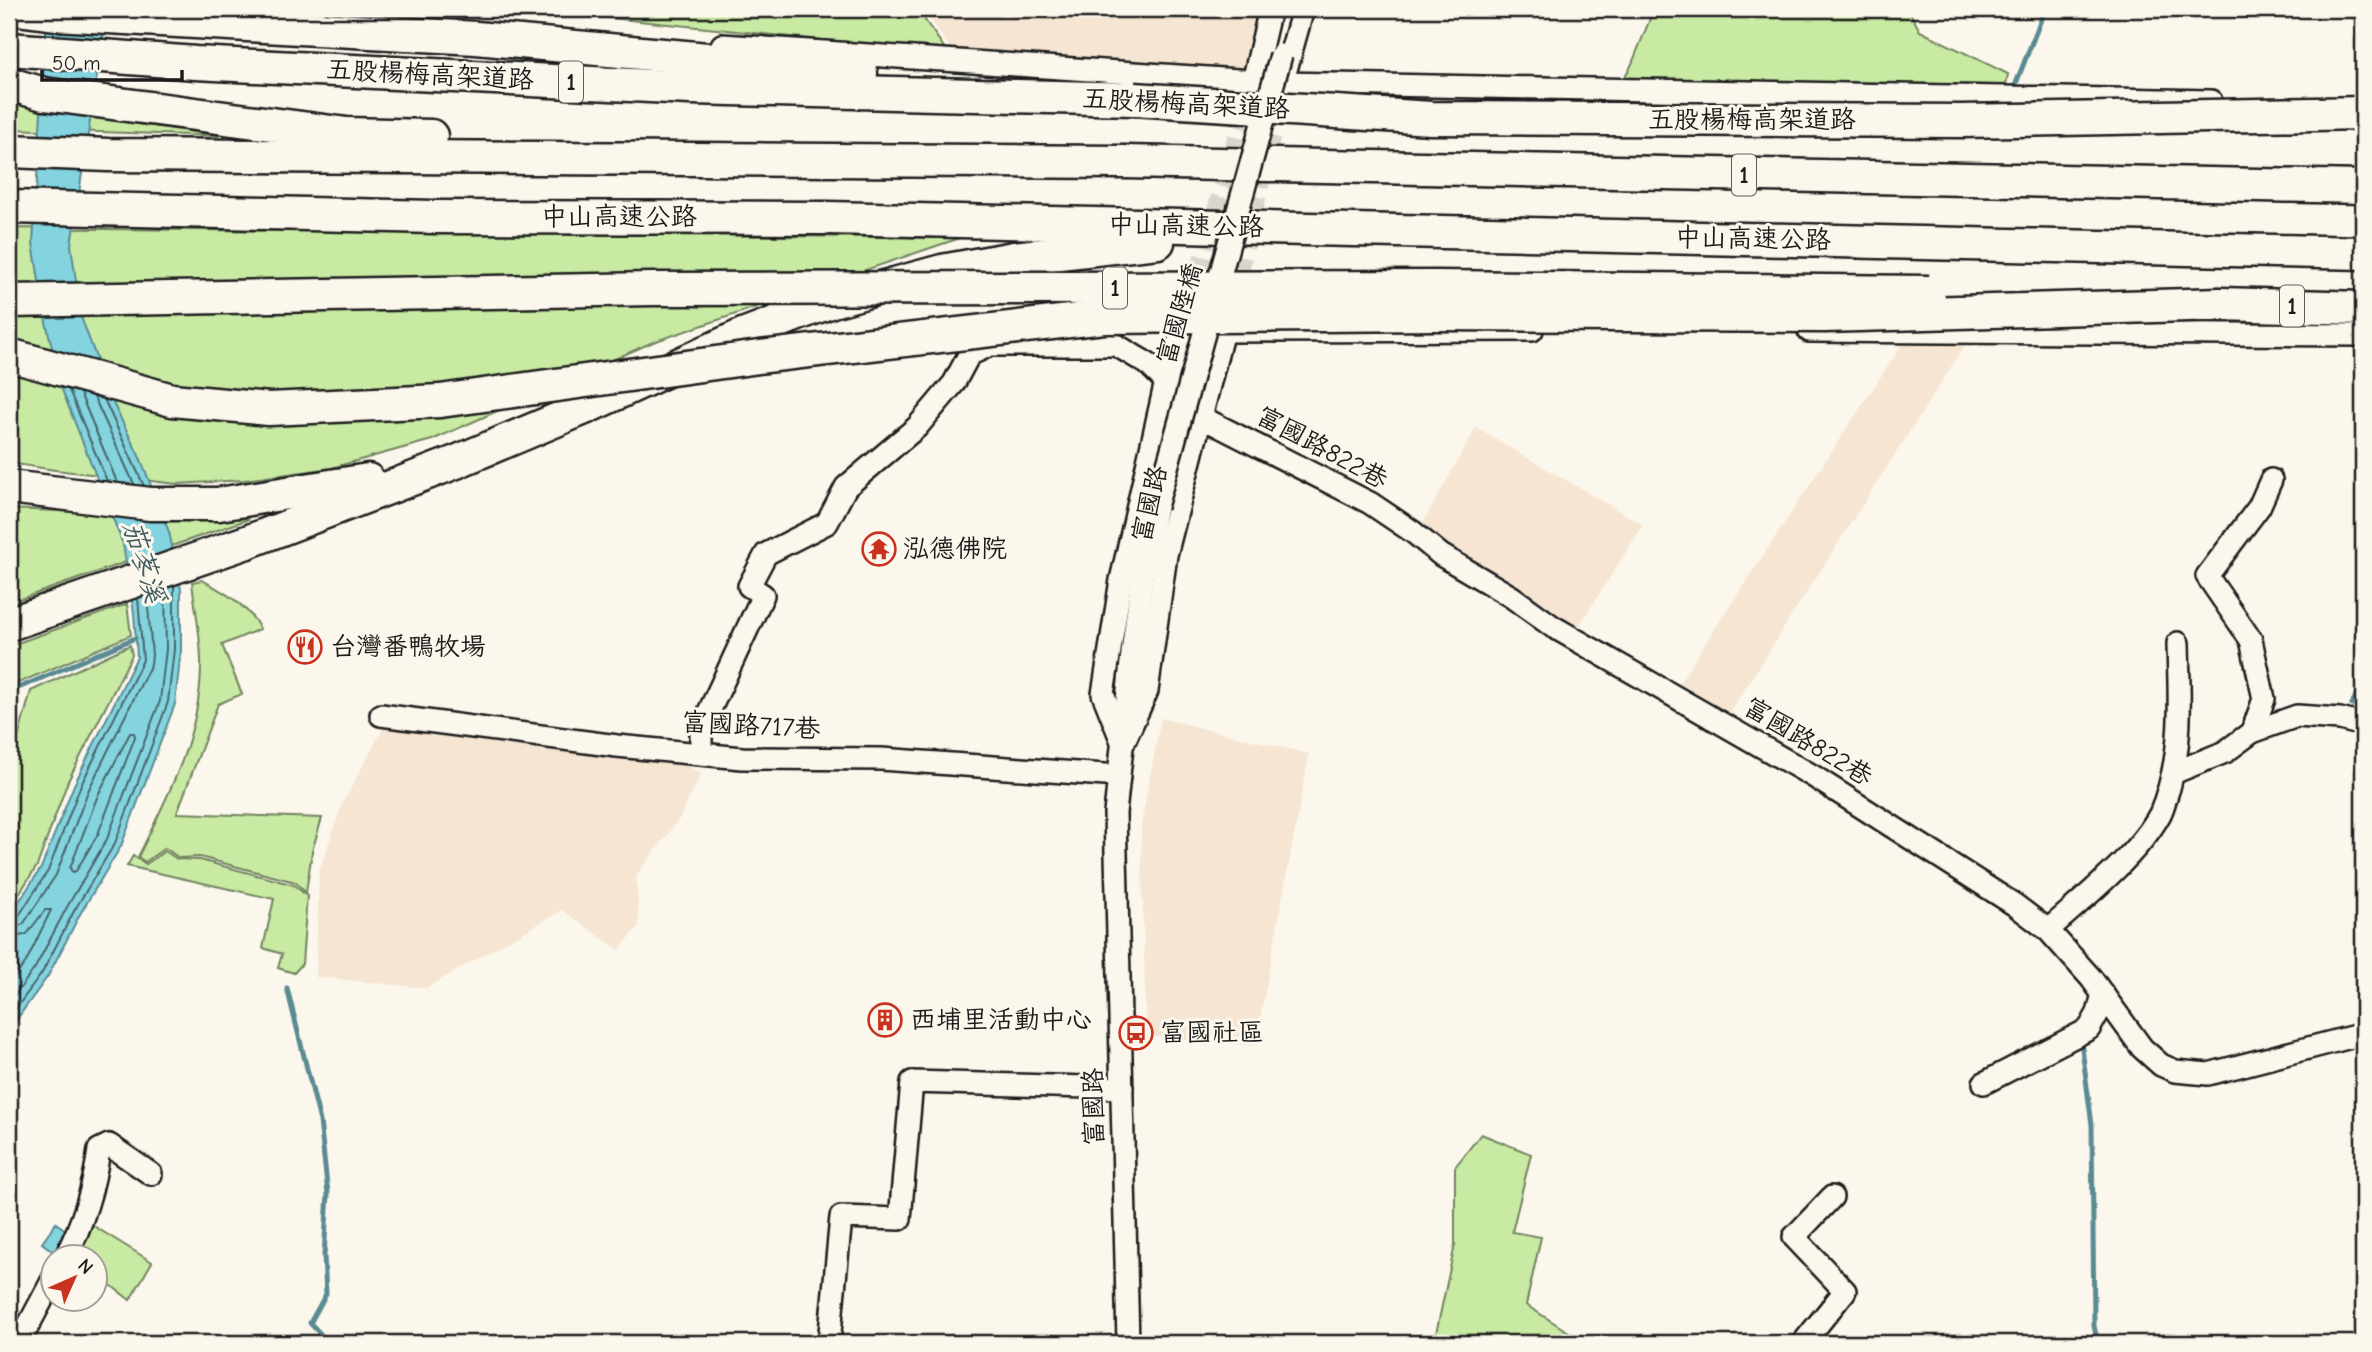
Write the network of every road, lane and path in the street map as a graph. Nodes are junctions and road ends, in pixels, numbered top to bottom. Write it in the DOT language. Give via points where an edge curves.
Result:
graph roads {
  1 [pos="17,9"];
  2 [pos="1270,9"];
  3 [pos="1293,9"];
  4 [pos="1303,9"];
  5 [pos="690,43"];
  6 [pos="9,49"];
  7 [pos="1253,82"];
  8 [pos="1282,83"];
  9 [pos="9,84"];
  10 [pos="1134,99"];
  11 [pos="2363,104"];
  12 [pos="2363,113"];
  13 [pos="9,151"];
  14 [pos="1125,163"];
  15 [pos="2363,187"];
  16 [pos="10,207"];
  17 [pos="1280,228"];
  18 [pos="2363,253"];
  19 [pos="1199,277"];
  20 [pos="1237,277"];
  21 [pos="9,301"];
  22 [pos="2220,304"];
  23 [pos="2363,308"];
  24 [pos="1183,327"];
  25 [pos="1222,331"];
  26 [pos="2363,335"];
  27 [pos="9,355"];
  28 [pos="1166,382"];
  29 [pos="1200,417"];
  30 [pos="456,462"];
  31 [pos="2271,480"];
  32 [pos="9,487"];
  33 [pos="1156,506"];
  34 [pos="9,624"];
  35 [pos="2178,643"];
  36 [pos="381,715"];
  37 [pos="2363,725"];
  38 [pos="2252,732"];
  39 [pos="1122,744"];
  40 [pos="701,752"];
  41 [pos="2173,773"];
  42 [pos="1119,776"];
  43 [pos="2048,930"];
  44 [pos="2103,994"];
  45 [pos="2363,1034"];
  46 [pos="1984,1083"];
  47 [pos="1122,1088"];
  48 [pos="151,1174"];
  49 [pos="1832,1197"];
  50 [pos="72,1244"];
  51 [pos="38,1307"];
  52 [pos="19,1343"];
  53 [pos="829,1343"];
  54 [pos="1128,1343"];
  55 [pos="1803,1343"];
  1 -- 10 [label="highway" via="476,38"];
  2 -- 7 [label="street"];
  3 -- 33 [label="street, 富國陸橋, bridge"];
  4 -- 8 [label="street"];
  5 -- 7 [label="street"];
  6 -- 10 [label="highway, 五股楊梅高架道路 / 1" via="690,88"];
  7 -- 8 [label="street"];
  8 -- 11 [label="street"];
  9 -- 14 [label="highway" via="44,94 347,134"];
  10 -- 12 [label="highway, 五股楊梅高架道路 / 1, bridge" via="1445,118 1961,121"];
  13 -- 14 [label="highway, 1"];
  14 -- 15 [label="highway, 1"];
  16 -- 17 [label="highway, 中山高速公路 / 1"];
  17 -- 18 [label="highway, 中山高速公路 / 1"];
  17 -- 30 [label="highway" via="1014,258 942,271 845,298 743,335 587,408"];
  19 -- 24 [label="street, 富國路"];
  20 -- 25 [label="street, 富國路"];
  21 -- 22 [label="highway, 1, bridge" via="653,289 1436,287 2023,293"];
  22 -- 23 [label="highway, 1"];
  22 -- 27 [label="highway, bridge" via="1825,316 1104,317 759,357 440,401 269,409 172,400"];
  24 -- 25 [label="street"];
  24 -- 28 [label="street, 富國路"];
  25 -- 26 [label="street" via="1669,329"];
  25 -- 29 [label="street, 富國路"];
  28 -- 29 [label="street, 富國路822巷"];
  28 -- 39 [label="street, 富國路" via="1121,580 1103,694"];
  28 -- 40 [label="street, 富國路822巷" via="1148,363 1116,345 989,345 969,355 954,383 917,427 846,487 827,523 766,554 749,586 763,594 701,729"];
  29 -- 39 [label="street, 富國路" via="1166,555 1147,691"];
  29 -- 43 [label="street, 富國路822巷" via="1370,503 1552,626 1813,776"];
  30 -- 32 [label="highway" via="219,504 150,504"];
  30 -- 34 [label="highway" via="247,542"];
  31 -- 38 [label="street" via="2259,507 2207,576 2251,640 2264,699"];
  33 -- 39 [label="street, 富國路" via="1142,577"];
  35 -- 41 [label="street" via="2180,733"];
  36 -- 40 [label="street, 富國路717巷" via="617,746"];
  37 -- 38 [label="street" via="2297,716"];
  38 -- 41 [label="street" via="2225,752"];
  39 -- 42 [label="street, 富國路"];
  40 -- 42 [label="street, 富國路717巷" via="742,758 881,760"];
  41 -- 43 [label="street" via="2162,811 2145,838"];
  42 -- 47 [label="street, 富國路" via="1115,813"];
  43 -- 44 [label="street, 富國路822巷"];
  44 -- 45 [label="street, 富國路822巷" via="2142,1048 2175,1072 2208,1074"];
  44 -- 46 [label="street" via="2088,1030"];
  47 -- 53 [label="street" via="912,1083 900,1219 841,1217"];
  47 -- 54 [label="street, 富國路"];
  48 -- 50 [label="street" via="109,1145 99,1150"];
  49 -- 55 [label="street" via="1794,1237 1845,1291"];
  51 -- 52 [label="street"];
}
